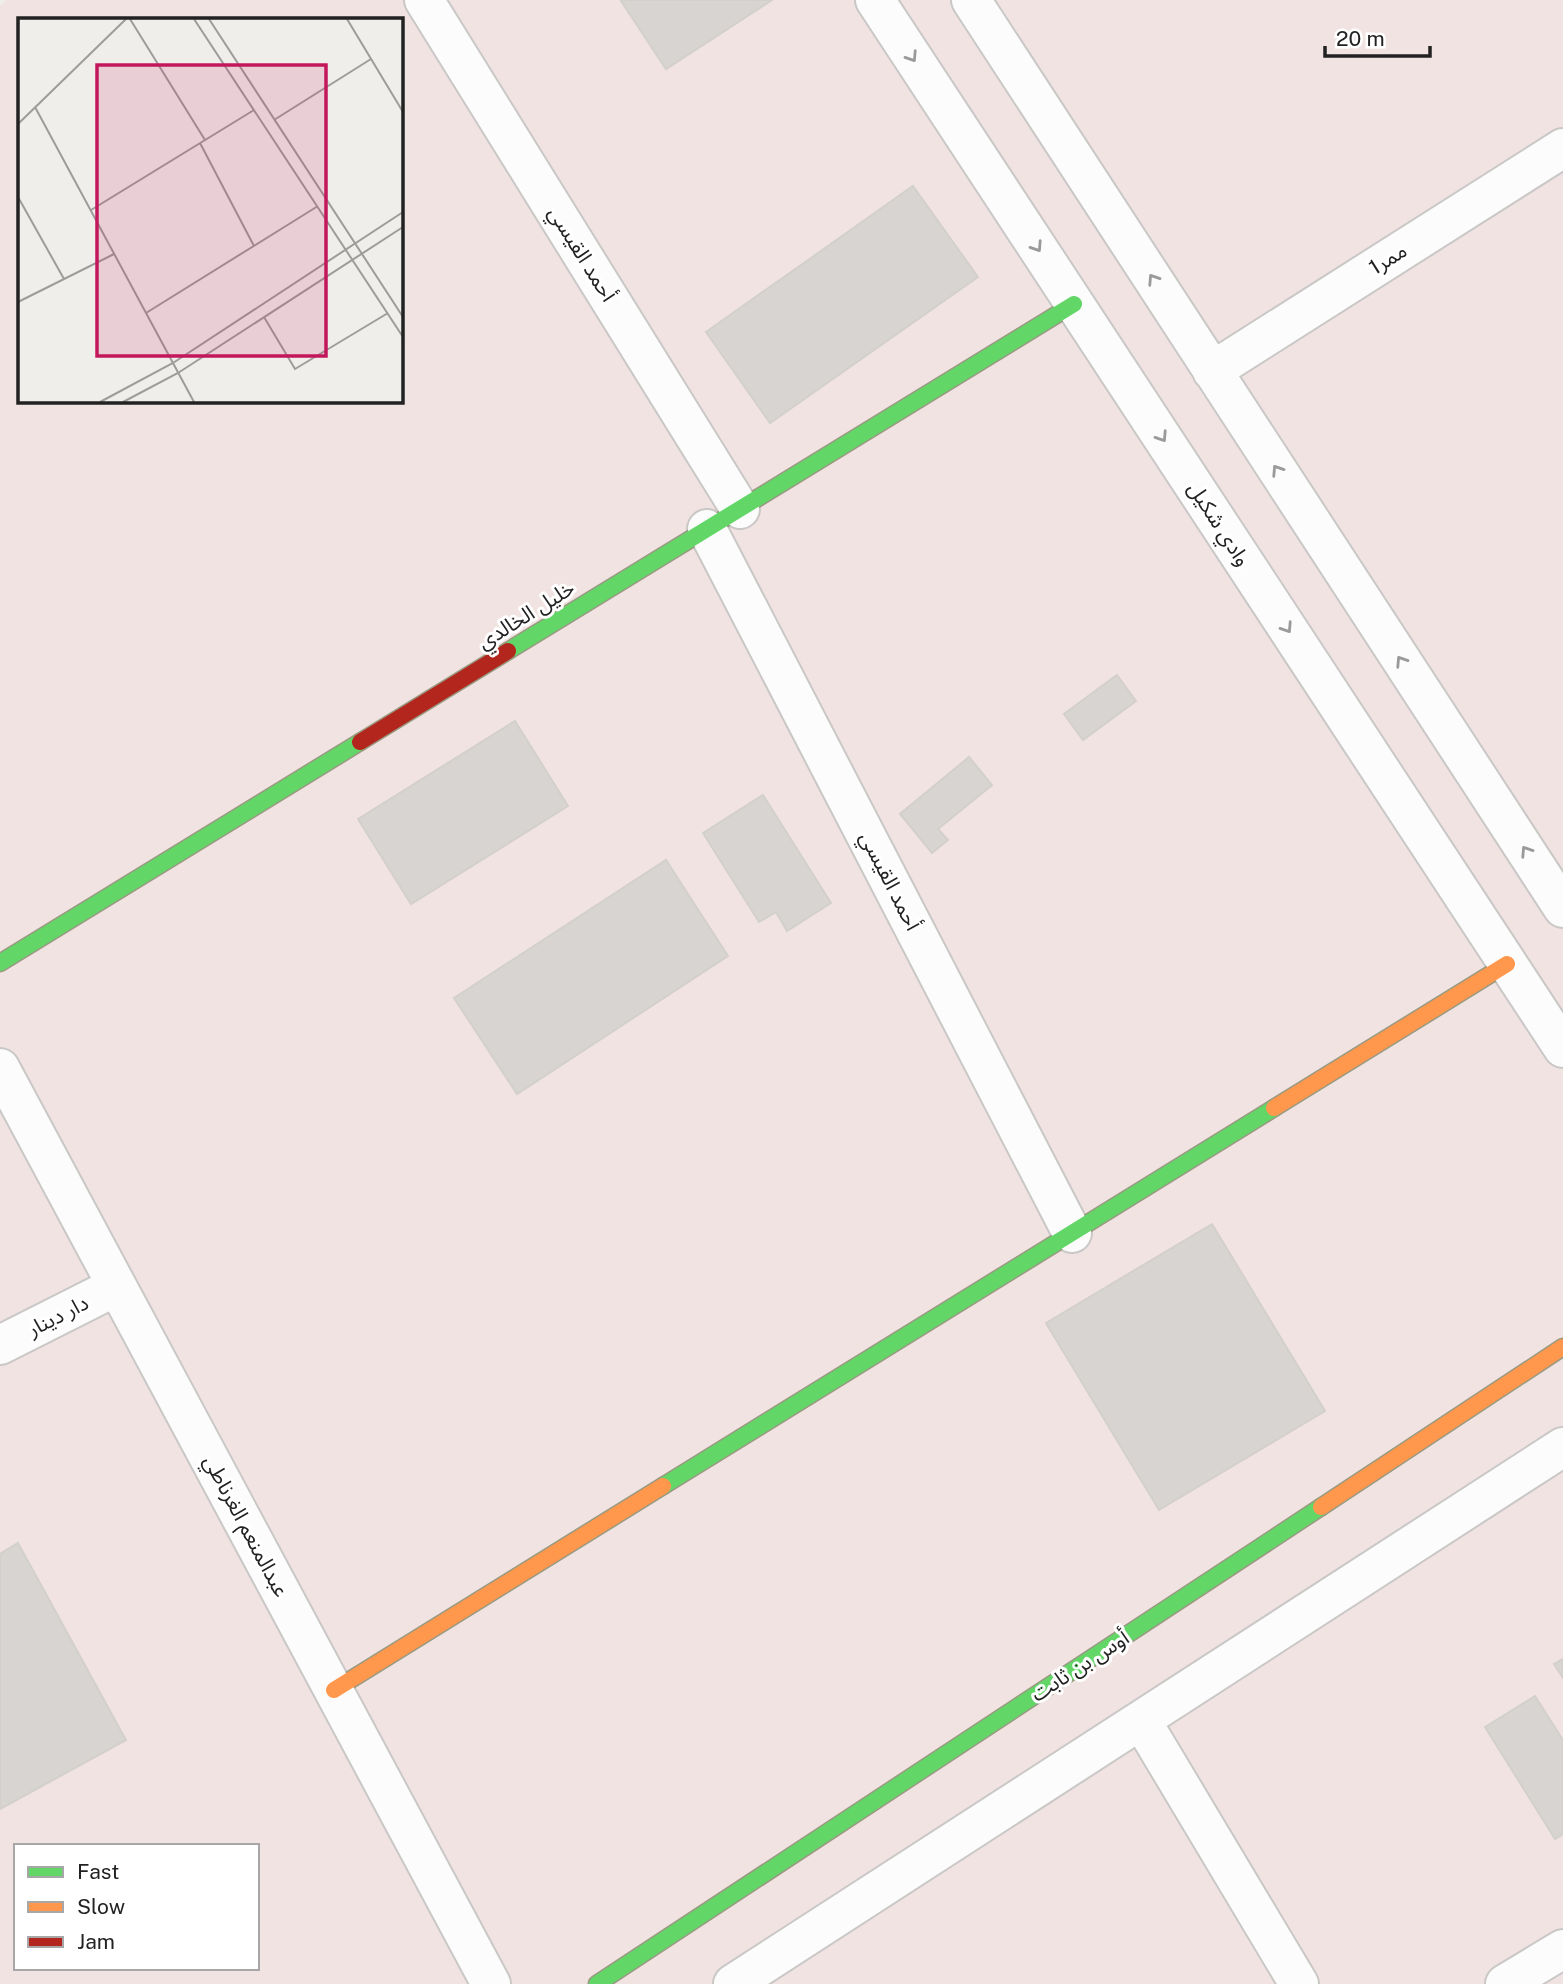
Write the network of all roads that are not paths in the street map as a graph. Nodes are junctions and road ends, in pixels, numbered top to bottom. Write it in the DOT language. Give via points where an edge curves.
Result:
graph roads {
  1 [pos="424,0"];
  2 [pos="875,0"];
  3 [pos="971,0"];
  4 [pos="1563,148"];
  5 [pos="1074,304"];
  6 [pos="1212,371"];
  7 [pos="740,509"];
  8 [pos="707,529"];
  9 [pos="1563,908"];
  10 [pos="0,963"];
  11 [pos="1507,964"];
  12 [pos="1563,1048"];
  13 [pos="0,1068"];
  14 [pos="1072,1233"];
  15 [pos="117,1286"];
  16 [pos="0,1345"];
  17 [pos="1563,1347"];
  18 [pos="1563,1447"];
  19 [pos="334,1690"];
  20 [pos="1142,1720"];
  21 [pos="1563,1949"];
  22 [pos="491,1984"];
  23 [pos="597,1984"];
  24 [pos="733,1984"];
  25 [pos="1299,1984"];
  26 [pos="1505,1984"];
  1 -- 7 [label="street, أحمد القيسي"];
  2 -- 5 [label="street, وادي شكيل, one-way"];
  6 -- 3 [label="street, one-way"];
  4 -- 6 [label="street, ممر1"];
  5 -- 7 [label="street, خليل الخالدي"];
  5 -- 11 [label="street, وادي شكيل, one-way"];
  9 -- 6 [label="street, one-way"];
  7 -- 8 [label="street, خليل الخالدي"];
  8 -- 10 [label="street, خليل الخالدي"];
  8 -- 14 [label="street, أحمد القيسي"];
  11 -- 12 [label="street, وادي شكيل"];
  11 -- 14 [label="street"];
  13 -- 15 [label="street, عبدالمنعم الغرناطي"];
  14 -- 19 [label="street"];
  15 -- 16 [label="street, دار دينار"];
  15 -- 19 [label="street, عبدالمنعم الغرناطي"];
  17 -- 23 [label="street, أوس بن ثابت"];
  18 -- 20 [label="street"];
  19 -- 22 [label="street, عبدالمنعم الغرناطي"];
  20 -- 24 [label="street"];
  20 -- 25 [label="street"];
  21 -- 26 [label="street"];
}
